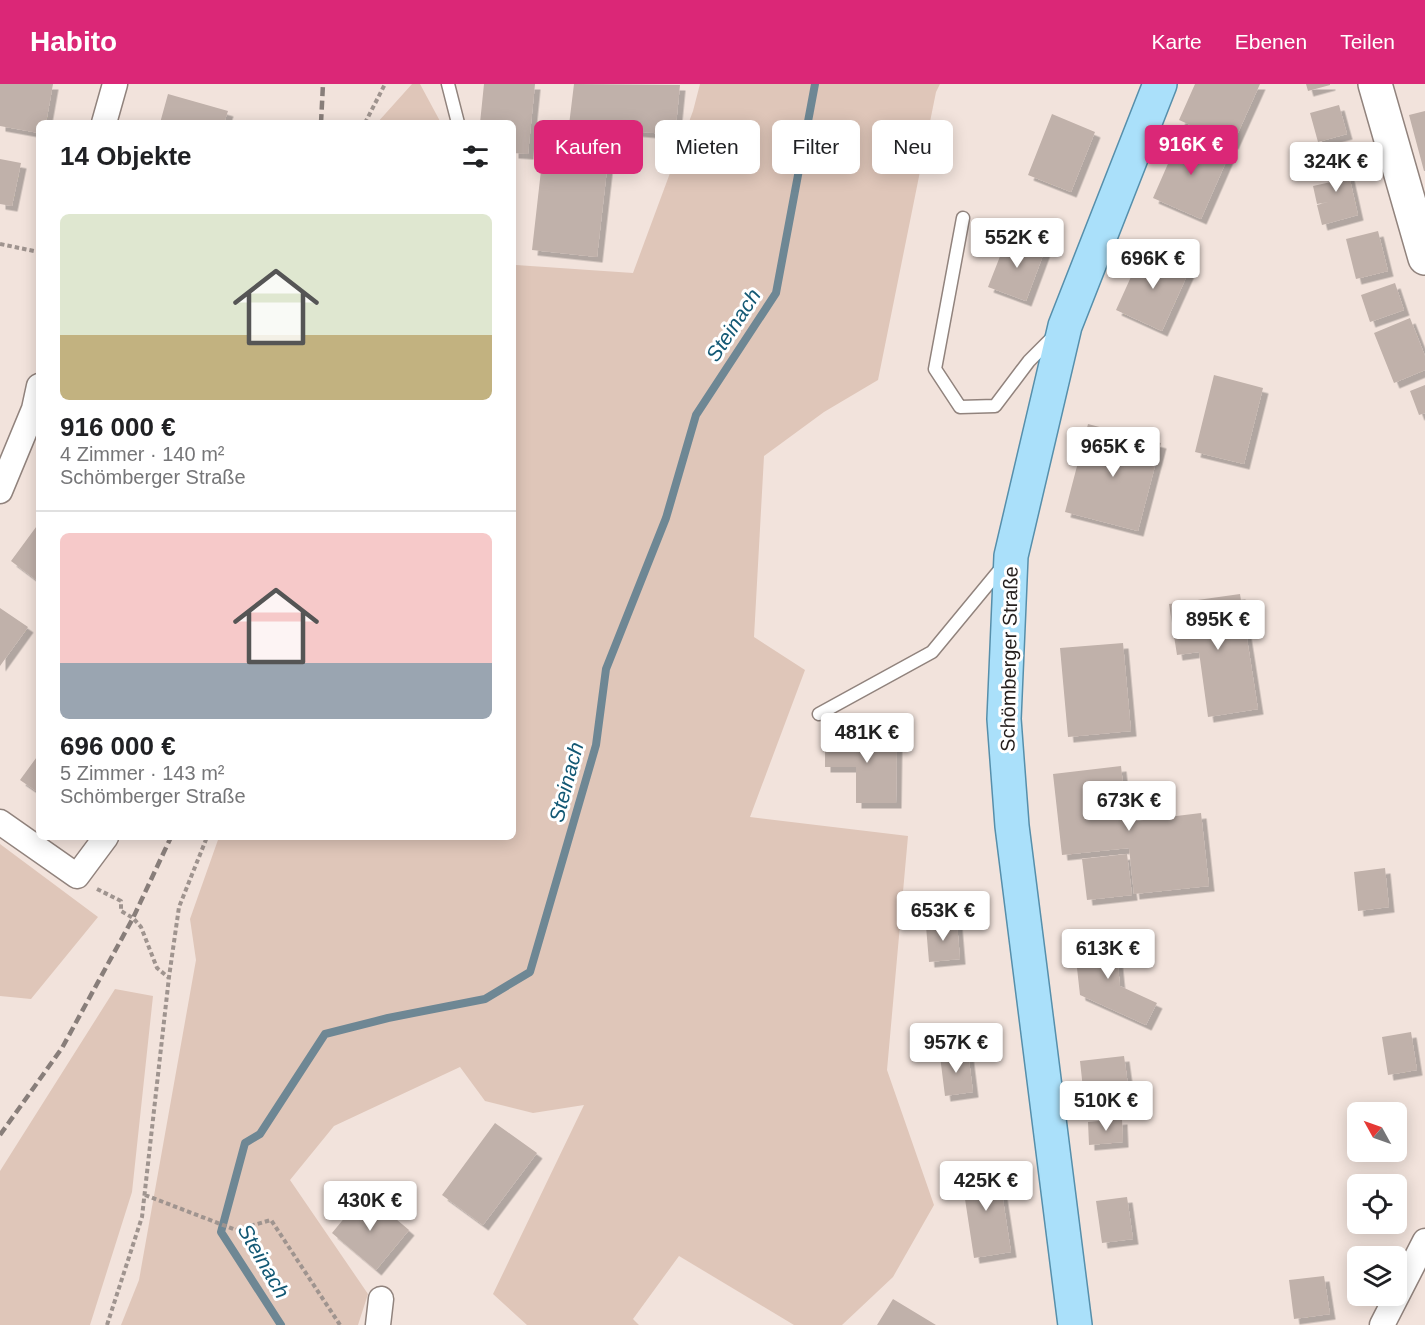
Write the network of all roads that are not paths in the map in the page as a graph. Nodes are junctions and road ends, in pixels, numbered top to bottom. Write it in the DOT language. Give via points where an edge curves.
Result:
graph roads {
  1 [pos="115,84"];
  2 [pos="448,84"];
  3 [pos="1160,84"];
  4 [pos="1375,84"];
  5 [pos="105,120"];
  6 [pos="457,120"];
  7 [pos="963,218"];
  8 [pos="1425,258"];
  9 [pos="1065,326"];
  10 [pos="36,400"];
  11 [pos="0,491"];
  12 [pos="1011,556"];
  13 [pos="819,714"];
  14 [pos="0,822"];
  15 [pos="104,840"];
  16 [pos="1425,1241"];
  17 [pos="381,1299"];
  18 [pos="378,1325"];
  19 [pos="1076,1325"];
  20 [pos="1382,1325"];
  1 -- 5 [label="street"];
  2 -- 6 [label="lane"];
  3 -- 9 [label="main road, Schömberger Straße"];
  4 -- 8 [label="street"];
  7 -- 9 [label="lane" via="935,369 960,407 995,406 1029,360"];
  9 -- 12 [label="main road, Schömberger Straße"];
  10 -- 11 [label="street"];
  12 -- 13 [label="lane" via="932,652"];
  12 -- 19 [label="main road, Schömberger Straße" via="1004,719 1012,826"];
  14 -- 15 [label="street" via="77,876"];
  16 -- 20 [label="street"];
  17 -- 18 [label="street"];
}
